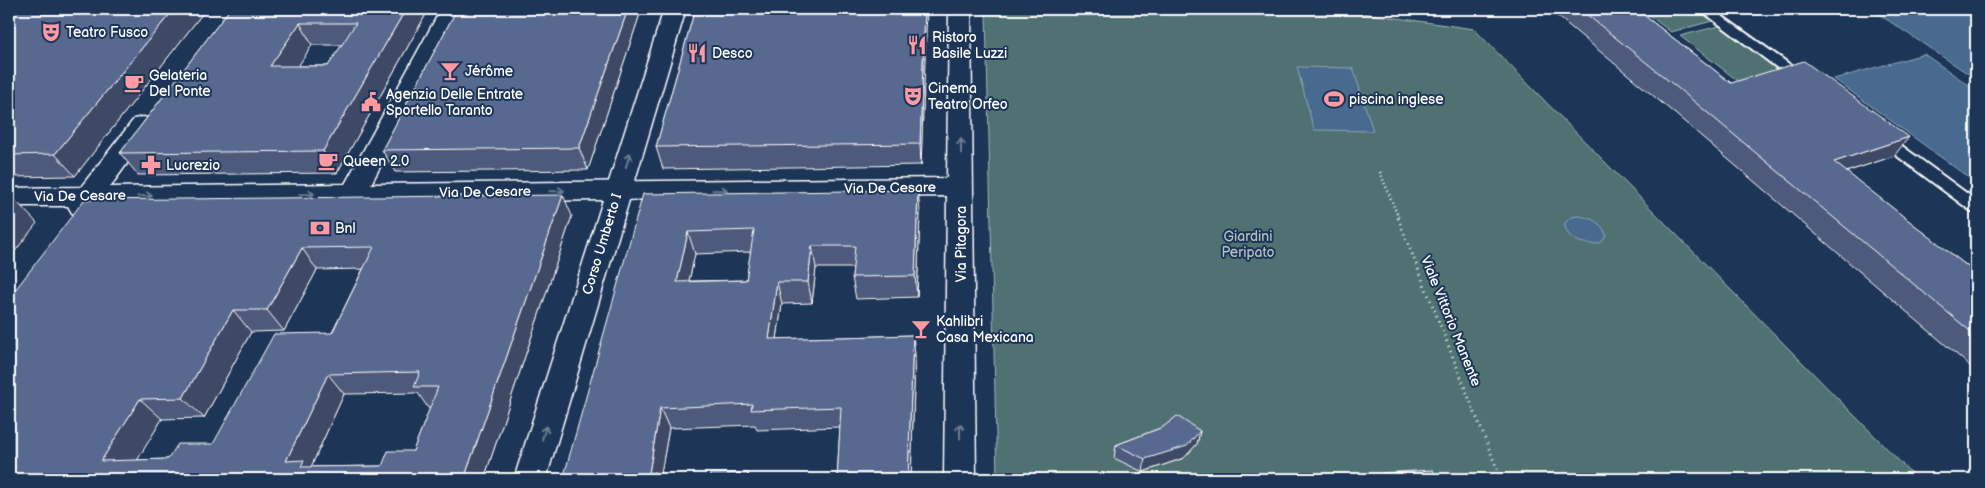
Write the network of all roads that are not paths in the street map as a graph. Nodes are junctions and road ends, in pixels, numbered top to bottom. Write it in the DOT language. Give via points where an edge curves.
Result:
graph roads {
  1 [pos="452,9"];
  2 [pos="674,9"];
  3 [pos="960,9"];
  4 [pos="1706,9"];
  5 [pos="1816,90"];
  6 [pos="154,110"];
  7 [pos="1872,131"];
  8 [pos="961,187"];
  9 [pos="618,190"];
  10 [pos="353,193"];
  11 [pos="89,196"];
  12 [pos="9,197"];
  13 [pos="1976,207"];
  14 [pos="66,226"];
  15 [pos="530,479"];
  16 [pos="960,479"];
  1 -- 10 [label="street"];
  9 -- 2 [label="street, Corso Umberto I, one-way"];
  8 -- 3 [label="street, Via Pitagora, one-way"];
  4 -- 5 [label="lane"];
  6 -- 11 [label="street"];
  7 -- 13 [label="lane"];
  9 -- 8 [label="street, Via De Cesare, one-way"];
  16 -- 8 [label="street, Via Pitagora, one-way"];
  10 -- 9 [label="street, Via De Cesare, one-way"];
  15 -- 9 [label="street, Corso Umberto I, one-way"];
  11 -- 10 [label="street, Via De Cesare, one-way"];
  11 -- 12 [label="street, Via De Cesare"];
  11 -- 14 [label="street"];
}
